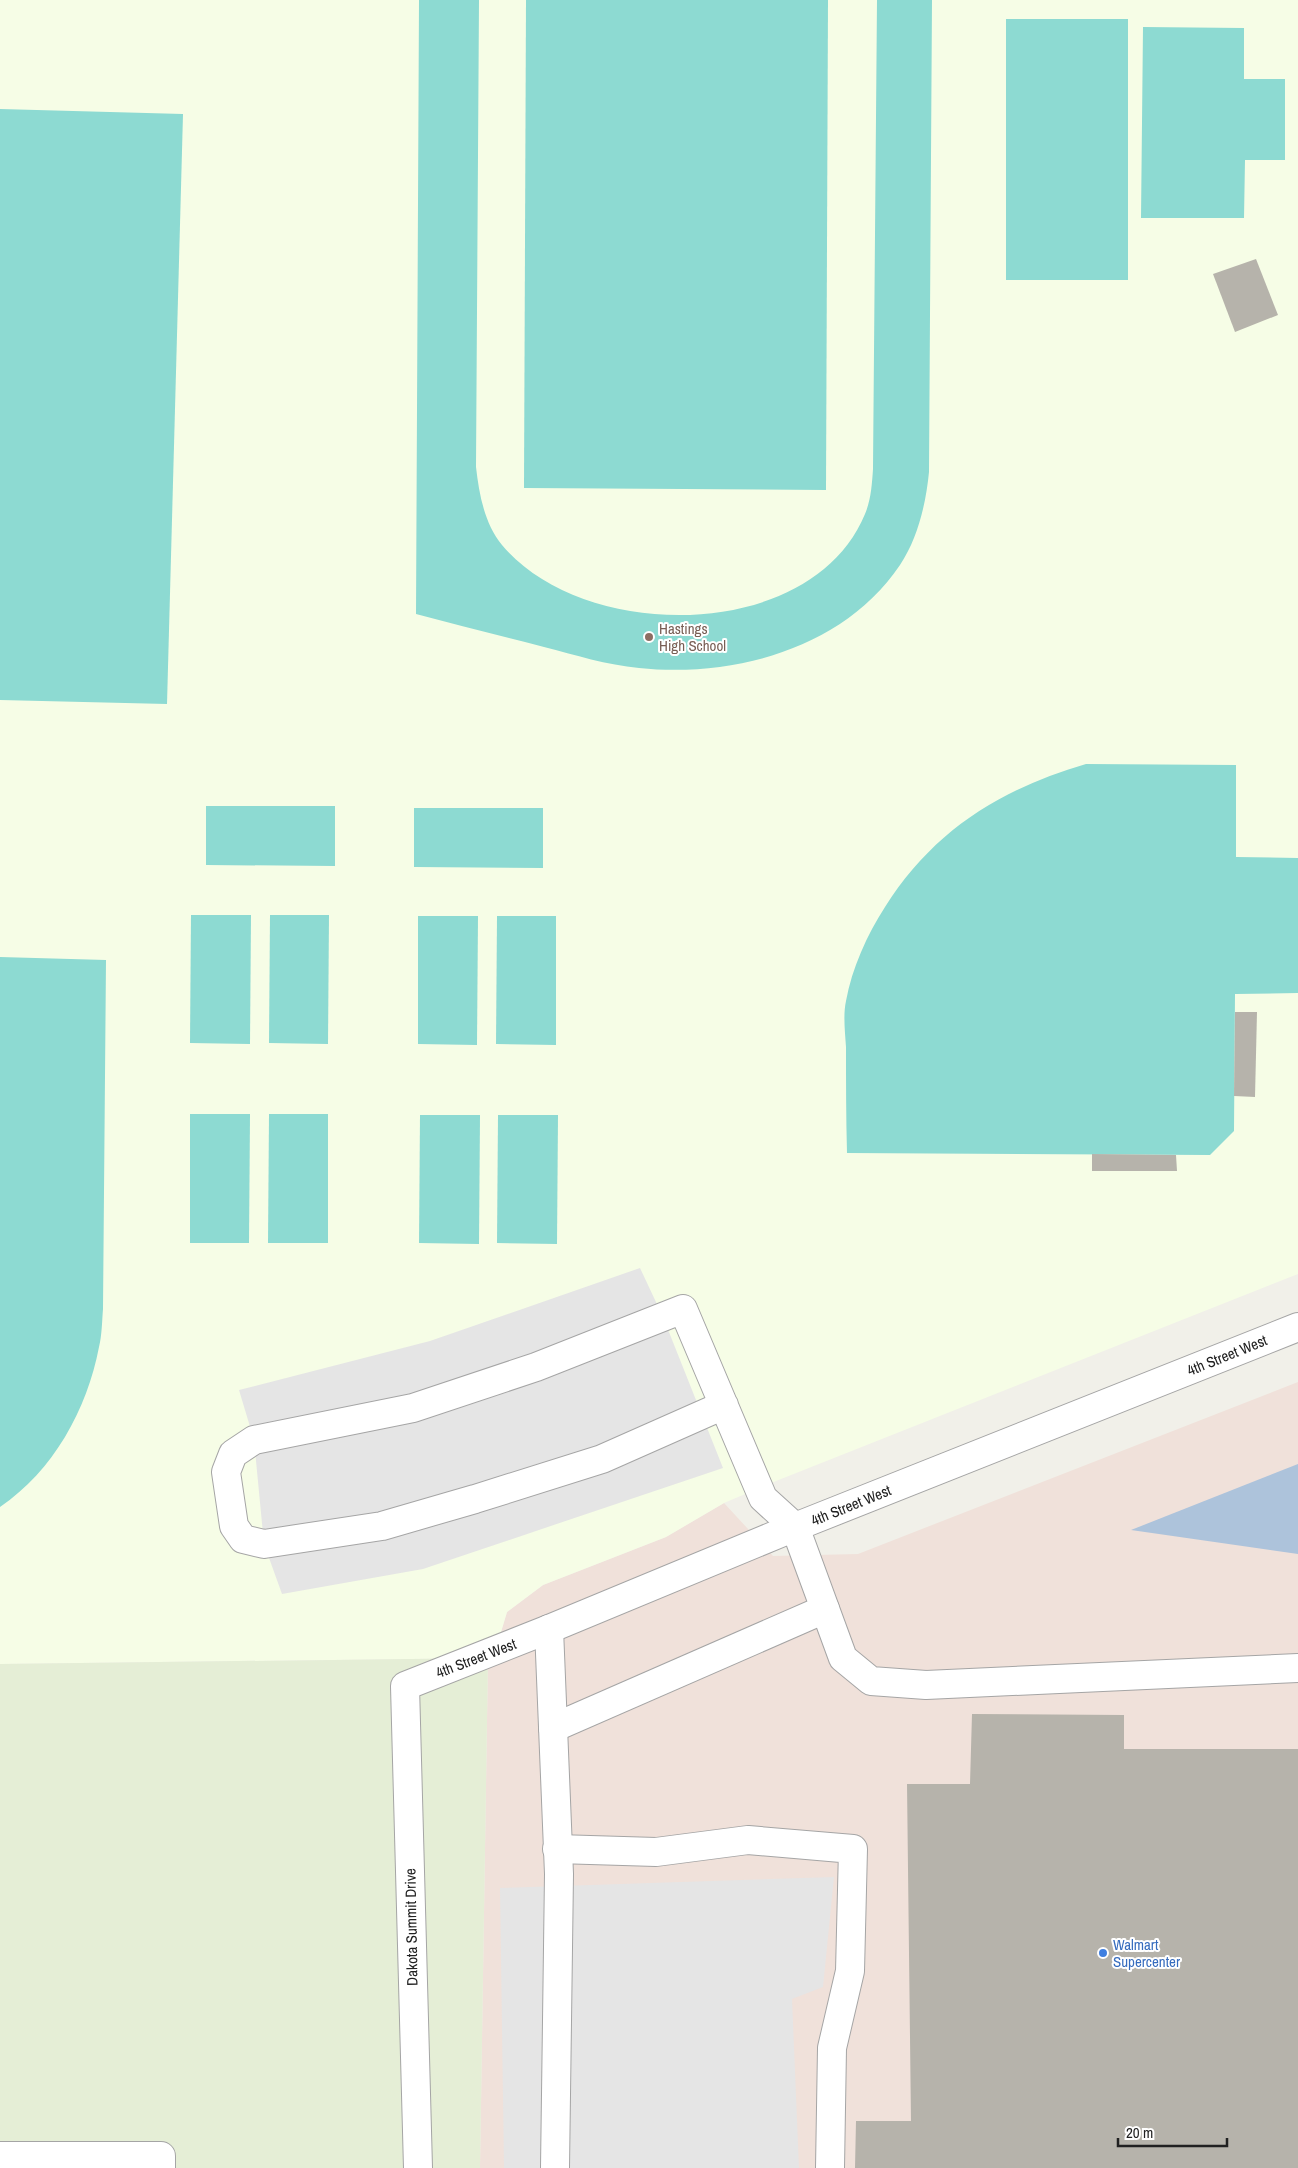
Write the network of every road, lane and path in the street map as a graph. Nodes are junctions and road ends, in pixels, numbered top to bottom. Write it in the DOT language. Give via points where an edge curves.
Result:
graph roads {
  1 [pos="1298,1327"];
  2 [pos="724,1405"];
  3 [pos="795,1527"];
  4 [pos="826,1609"];
  5 [pos="549,1629"];
  6 [pos="1298,1668"];
  7 [pos="405,1686"];
  8 [pos="553,1728"];
  9 [pos="557,1849"];
  10 [pos="0,2156"];
  11 [pos="161,2168"];
  12 [pos="418,2168"];
  13 [pos="556,2168"];
  14 [pos="830,2168"];
  1 -- 3 [label="street, 4th Street West"];
  2 -- 2 [label="street" via="602,1459 382,1526 264,1544 243,1539 234,1526 226,1472 233,1454 254,1440 413,1408 536,1367 683,1310"];
  2 -- 3 [label="street" via="763,1498"];
  3 -- 4 [label="street"];
  3 -- 5 [label="street, 4th Street West"];
  4 -- 6 [label="street" via="843,1658 871,1681 926,1685"];
  4 -- 8 [label="street"];
  5 -- 7 [label="street, 4th Street West"];
  5 -- 8 [label="street"];
  7 -- 12 [label="street, Dakota Summit Drive"];
  8 -- 9 [label="street"];
  9 -- 13 [label="street"];
  9 -- 14 [label="street" via="656,1852 748,1840 853,1849 850,1971 832,2048"];
  10 -- 11 [label="street" via="161,2156"];
}
